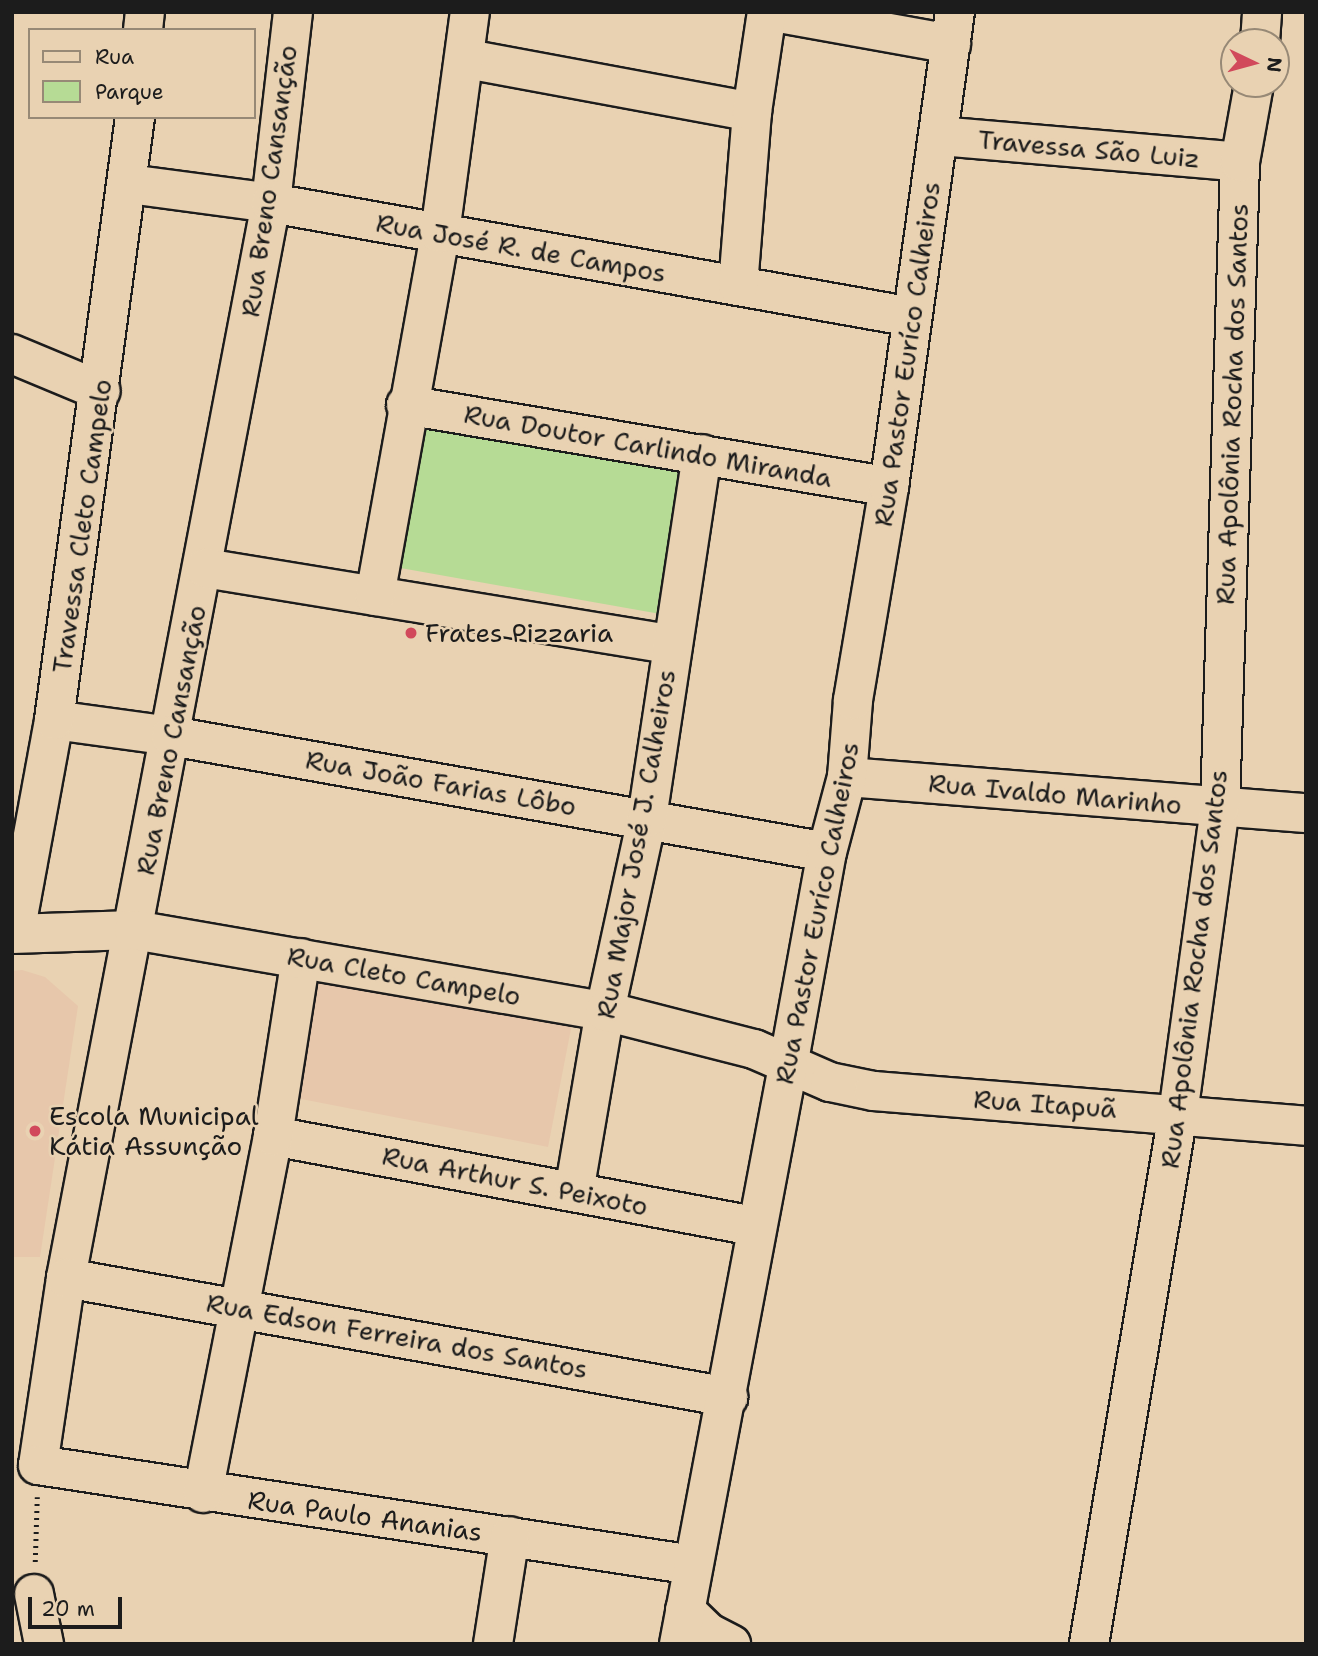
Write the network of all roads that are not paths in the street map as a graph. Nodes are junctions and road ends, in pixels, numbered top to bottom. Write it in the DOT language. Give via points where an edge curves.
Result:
graph roads {
  1 [pos="293,12"];
  2 [pos="470,12"];
  3 [pos="767,12"];
  4 [pos="773,12"];
  5 [pos="953,28"];
  6 [pos="467,59"];
  7 [pos="1251,98"];
  8 [pos="752,112"];
  9 [pos="135,119"];
  10 [pos="939,136"];
  11 [pos="1240,162"];
  12 [pos="129,184"];
  13 [pos="271,203"];
  14 [pos="440,233"];
  15 [pos="738,286"];
  16 [pos="912,317"];
  17 [pos="12,354"];
  18 [pos="101,391"];
  19 [pos="406,405"];
  20 [pos="702,454"];
  21 [pos="889,487"];
  22 [pos="205,568"];
  23 [pos="374,596"];
  24 [pos="673,645"];
  25 [pos="54,720"];
  26 [pos="172,736"];
  27 [pos="847,777"];
  28 [pos="1220,807"];
  29 [pos="1306,813"];
  30 [pos="647,818"];
  31 [pos="827,852"];
  32 [pos="134,930"];
  33 [pos="14,934"];
  34 [pos="301,958"];
  35 [pos="606,1011"];
  36 [pos="788,1066"];
  37 [pos="1178,1114"];
  38 [pos="1306,1126"];
  39 [pos="273,1136"];
  40 [pos="574,1192"];
  41 [pos="758,1227"];
  42 [pos="66,1278"];
  43 [pos="240,1307"];
  44 [pos="728,1397"];
  45 [pos="38,1465"];
  46 [pos="202,1493"];
  47 [pos="510,1536"];
  48 [pos="693,1565"];
  49 [pos="34,1594"];
  50 [pos="682,1627"];
  51 [pos="44,1644"];
  52 [pos="492,1644"];
  53 [pos="731,1644"];
  54 [pos="1089,1644"];
  1 -- 13 [label="street, Rua Breno Cansanção"];
  2 -- 6 [label="street"];
  3 -- 8 [label="street"];
  4 -- 5 [label="street"];
  5 -- 10 [label="street, Rua Pastor Euríco Calheiros"];
  6 -- 8 [label="street"];
  6 -- 14 [label="street"];
  7 -- 11 [label="street, Rua Apolônia Rocha dos Santos"];
  8 -- 15 [label="street"];
  9 -- 12 [label="street, Travessa Cleto Campelo"];
  10 -- 11 [label="street, Travessa São Luiz"];
  10 -- 16 [label="street, Rua Pastor Euríco Calheiros"];
  11 -- 28 [label="street, Rua Apolônia Rocha dos Santos"];
  12 -- 13 [label="street, Rua José R. de Campos"];
  12 -- 18 [label="street, Travessa Cleto Campelo"];
  13 -- 14 [label="street, Rua José R. de Campos"];
  13 -- 22 [label="street, Rua Breno Cansanção"];
  14 -- 15 [label="street, Rua José R. de Campos"];
  14 -- 19 [label="street"];
  15 -- 16 [label="street, Rua José R. de Campos"];
  16 -- 21 [label="street, Rua Pastor Euríco Calheiros"];
  17 -- 18 [label="street"];
  18 -- 25 [label="street, Travessa Cleto Campelo"];
  19 -- 20 [label="street, Rua Doutor Carlindo Miranda"];
  19 -- 23 [label="street"];
  20 -- 21 [label="street, Rua Doutor Carlindo Miranda"];
  20 -- 24 [label="street, Rua Major José J. Calheiros"];
  21 -- 27 [label="street, Rua Pastor Euríco Calheiros" via="853,700"];
  22 -- 23 [label="street"];
  22 -- 26 [label="street, Rua Breno Cansanção"];
  23 -- 24 [label="street"];
  24 -- 30 [label="street, Rua Major José J. Calheiros"];
  25 -- 26 [label="street, Rua João Farias Lôbo"];
  25 -- 33 [label="street, Travessa Cleto Campelo"];
  26 -- 30 [label="street, Rua João Farias Lôbo"];
  26 -- 32 [label="street, Rua Breno Cansanção"];
  27 -- 28 [label="street, Rua Ivaldo Marinho"];
  27 -- 31 [label="street, Rua Pastor Euríco Calheiros"];
  28 -- 29 [label="street, Rua Ivaldo Marinho"];
  28 -- 37 [label="street, Rua Apolônia Rocha dos Santos"];
  30 -- 31 [label="street, Rua João Farias Lôbo"];
  30 -- 35 [label="street, Rua Major José J. Calheiros"];
  31 -- 36 [label="street, Rua Pastor Euríco Calheiros"];
  32 -- 33 [label="street, Rua Cleto Campelo"];
  32 -- 34 [label="street, Rua Cleto Campelo"];
  32 -- 42 [label="street, Rua Breno Cansanção"];
  34 -- 35 [label="street, Rua Cleto Campelo"];
  34 -- 39 [label="street"];
  35 -- 36 [label="street, Rua Cleto Campelo" via="754,1049"];
  35 -- 40 [label="street, Rua Major José J. Calheiros"];
  36 -- 37 [label="street, Rua Itapuã" via="830,1082 874,1091"];
  36 -- 41 [label="street, Rua Pastor Euríco Calheiros"];
  37 -- 38 [label="street, Rua Itapuã"];
  37 -- 54 [label="street, Rua Apolônia Rocha dos Santos"];
  39 -- 40 [label="street, Rua Arthur S. Peixoto"];
  39 -- 43 [label="street"];
  40 -- 41 [label="street, Rua Arthur S. Peixoto"];
  41 -- 44 [label="street, Rua Pastor Euríco Calheiros"];
  42 -- 43 [label="street, Rua Edson Ferreira dos Santos"];
  42 -- 45 [label="street, Rua Breno Cansanção"];
  43 -- 44 [label="street, Rua Edson Ferreira dos Santos"];
  43 -- 46 [label="street"];
  44 -- 48 [label="street, Rua Pastor Euríco Calheiros"];
  45 -- 46 [label="street, Rua Paulo Ananias"];
  46 -- 47 [label="street, Rua Paulo Ananias"];
  47 -- 48 [label="street, Rua Paulo Ananias"];
  47 -- 52 [label="street"];
  48 -- 50 [label="street, Rua Pastor Euríco Calheiros"];
  49 -- 51 [label="street"];
  50 -- 53 [label="street"];
}
